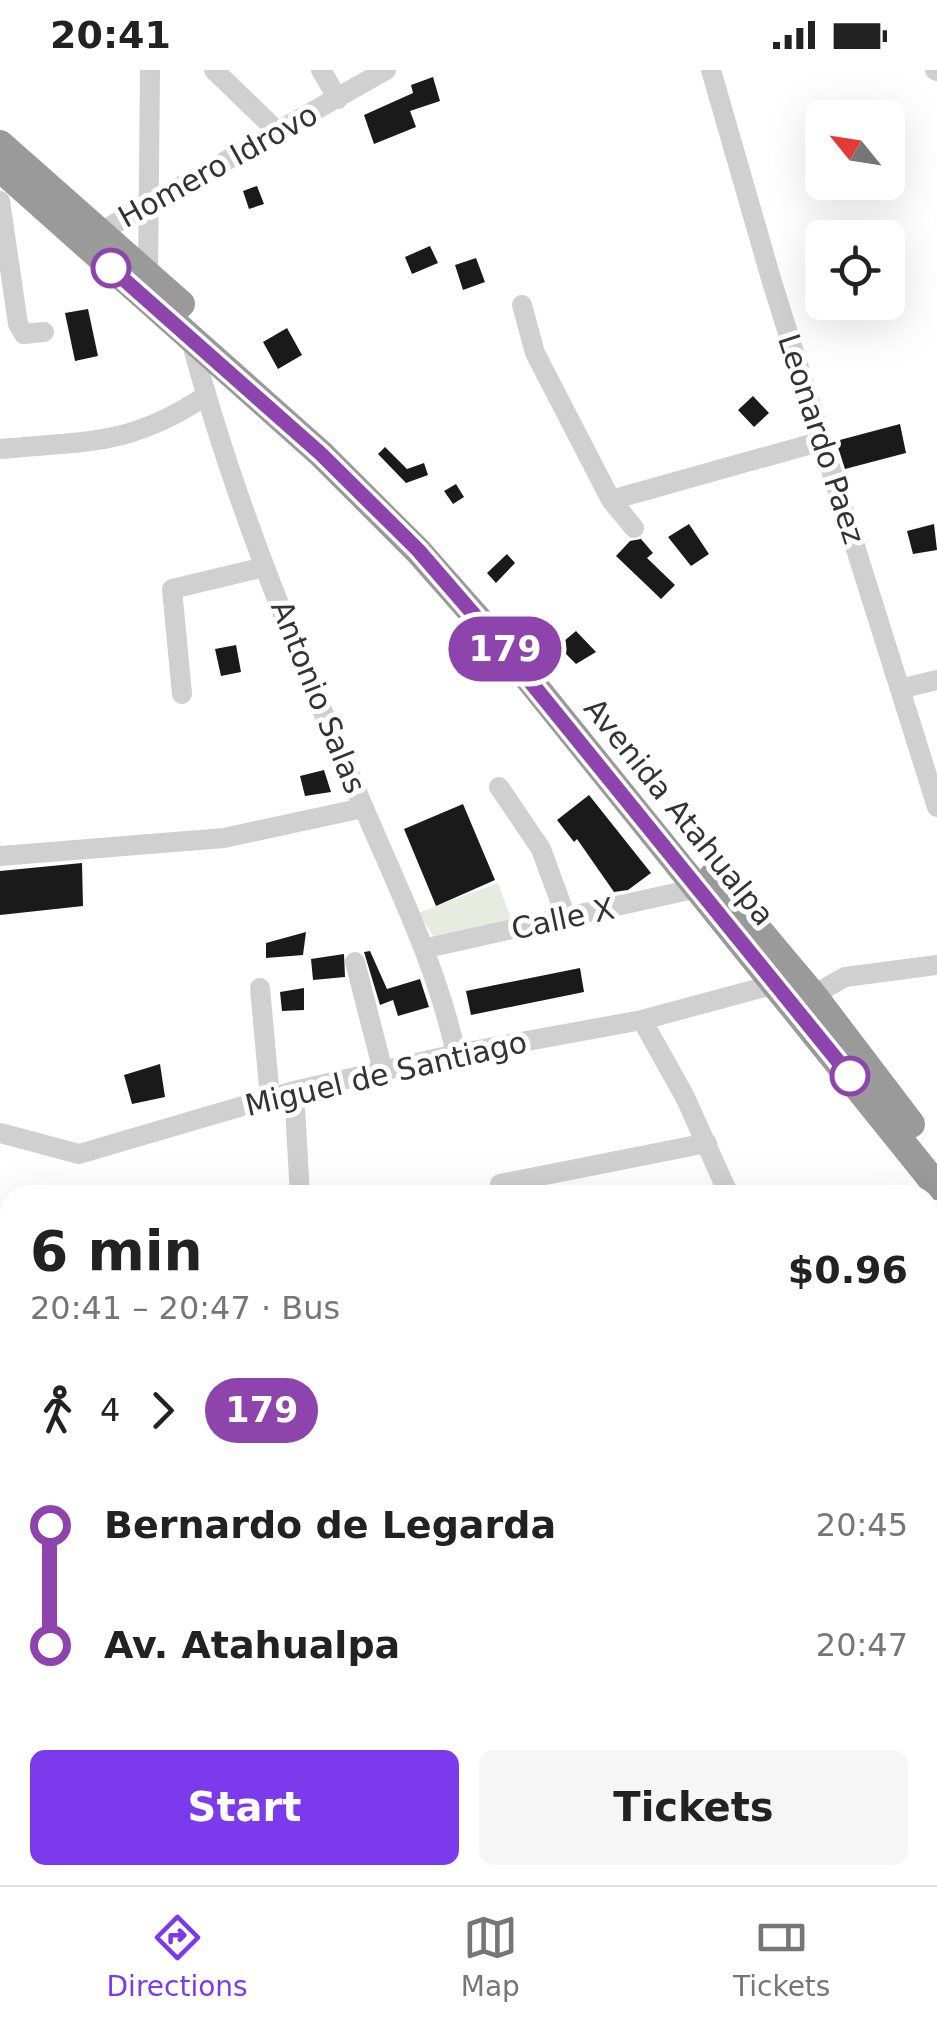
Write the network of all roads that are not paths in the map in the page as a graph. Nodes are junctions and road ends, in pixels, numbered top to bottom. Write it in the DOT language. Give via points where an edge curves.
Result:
graph roads {
  1 [pos="150,70"];
  2 [pos="214,70"];
  3 [pos="322,70"];
  4 [pos="386,70"];
  5 [pos="711,70"];
  6 [pos="338,99"];
  7 [pos="279,133"];
  8 [pos="0,144"];
  9 [pos="0,168"];
  10 [pos="0,202"];
  11 [pos="149,205"];
  12 [pos="102,231"];
  13 [pos="148,274"];
  14 [pos="522,304"];
  15 [pos="44,332"];
  16 [pos="190,336"];
  17 [pos="206,396"];
  18 [pos="822,441"];
  19 [pos="0,449"];
  20 [pos="611,500"];
  21 [pos="634,528"];
  22 [pos="264,567"];
  23 [pos="937,680"];
  24 [pos="900,689"];
  25 [pos="182,694"];
  26 [pos="499,787"];
  27 [pos="937,806"];
  28 [pos="363,808"];
  29 [pos="0,856"];
  30 [pos="698,888"];
  31 [pos="567,920"];
  32 [pos="427,948"];
  33 [pos="355,962"];
  34 [pos="937,964"];
  35 [pos="776,984"];
  36 [pos="260,988"];
  37 [pos="813,994"];
  38 [pos="642,1020"];
  39 [pos="456,1054"];
  40 [pos="382,1071"];
  41 [pos="294,1091"];
  42 [pos="270,1098"];
  43 [pos="0,1133"];
  44 [pos="707,1143"];
  45 [pos="937,1156"];
  46 [pos="500,1184"];
  47 [pos="299,1185"];
  48 [pos="725,1185"];
  49 [pos="936,1185"];
  1 -- 11 [label="street"];
  2 -- 7 [label="street"];
  3 -- 6 [label="street"];
  4 -- 6 [label="street, Homero Idrovo"];
  5 -- 18 [label="street, Leonardo Paez"];
  6 -- 7 [label="street, Homero Idrovo"];
  7 -- 11 [label="street, Homero Idrovo"];
  8 -- 12 [label="highway, Avenida Atahualpa"];
  9 -- 16 [label="highway, Avenida Atahualpa"];
  10 -- 15 [label="street" via="18,324 24,334"];
  11 -- 12 [label="street, Homero Idrovo"];
  11 -- 13 [label="street"];
  12 -- 13 [label="highway, Avenida Atahualpa"];
  13 -- 37 [label="highway, Avenida Atahualpa" via="446,554"];
  14 -- 20 [label="street" via="536,353"];
  16 -- 17 [label="street, Antonio Salas"];
  16 -- 30 [label="highway, Avenida Atahualpa" via="418,550"];
  17 -- 19 [label="street" via="163,424 126,437"];
  17 -- 22 [label="street, Antonio Salas"];
  18 -- 20 [label="street"];
  18 -- 24 [label="street, Leonardo Paez"];
  20 -- 21 [label="street"];
  22 -- 25 [label="street" via="172,589"];
  22 -- 28 [label="street, Antonio Salas"];
  23 -- 24 [label="street"];
  24 -- 27 [label="street, Leonardo Paez"];
  26 -- 31 [label="street" via="542,849"];
  28 -- 29 [label="street" via="224,838"];
  28 -- 32 [label="street, Antonio Salas"];
  30 -- 31 [label="street, Calle X"];
  30 -- 35 [label="highway, Avenida Atahualpa"];
  31 -- 32 [label="street, Calle X"];
  32 -- 39 [label="street, Antonio Salas"];
  33 -- 40 [label="street"];
  34 -- 37 [label="street" via="845,977"];
  35 -- 38 [label="street, Miguel de Santiago"];
  35 -- 49 [label="highway, Avenida Atahualpa"];
  36 -- 42 [label="street"];
  37 -- 45 [label="highway, Avenida Atahualpa"];
  38 -- 39 [label="street, Miguel de Santiago"];
  38 -- 44 [label="street"];
  39 -- 40 [label="street, Miguel de Santiago"];
  40 -- 41 [label="street, Miguel de Santiago"];
  41 -- 42 [label="street, Miguel de Santiago"];
  41 -- 47 [label="street"];
  42 -- 43 [label="street, Miguel de Santiago" via="79,1154"];
  44 -- 46 [label="street"];
  44 -- 48 [label="street"];
}
